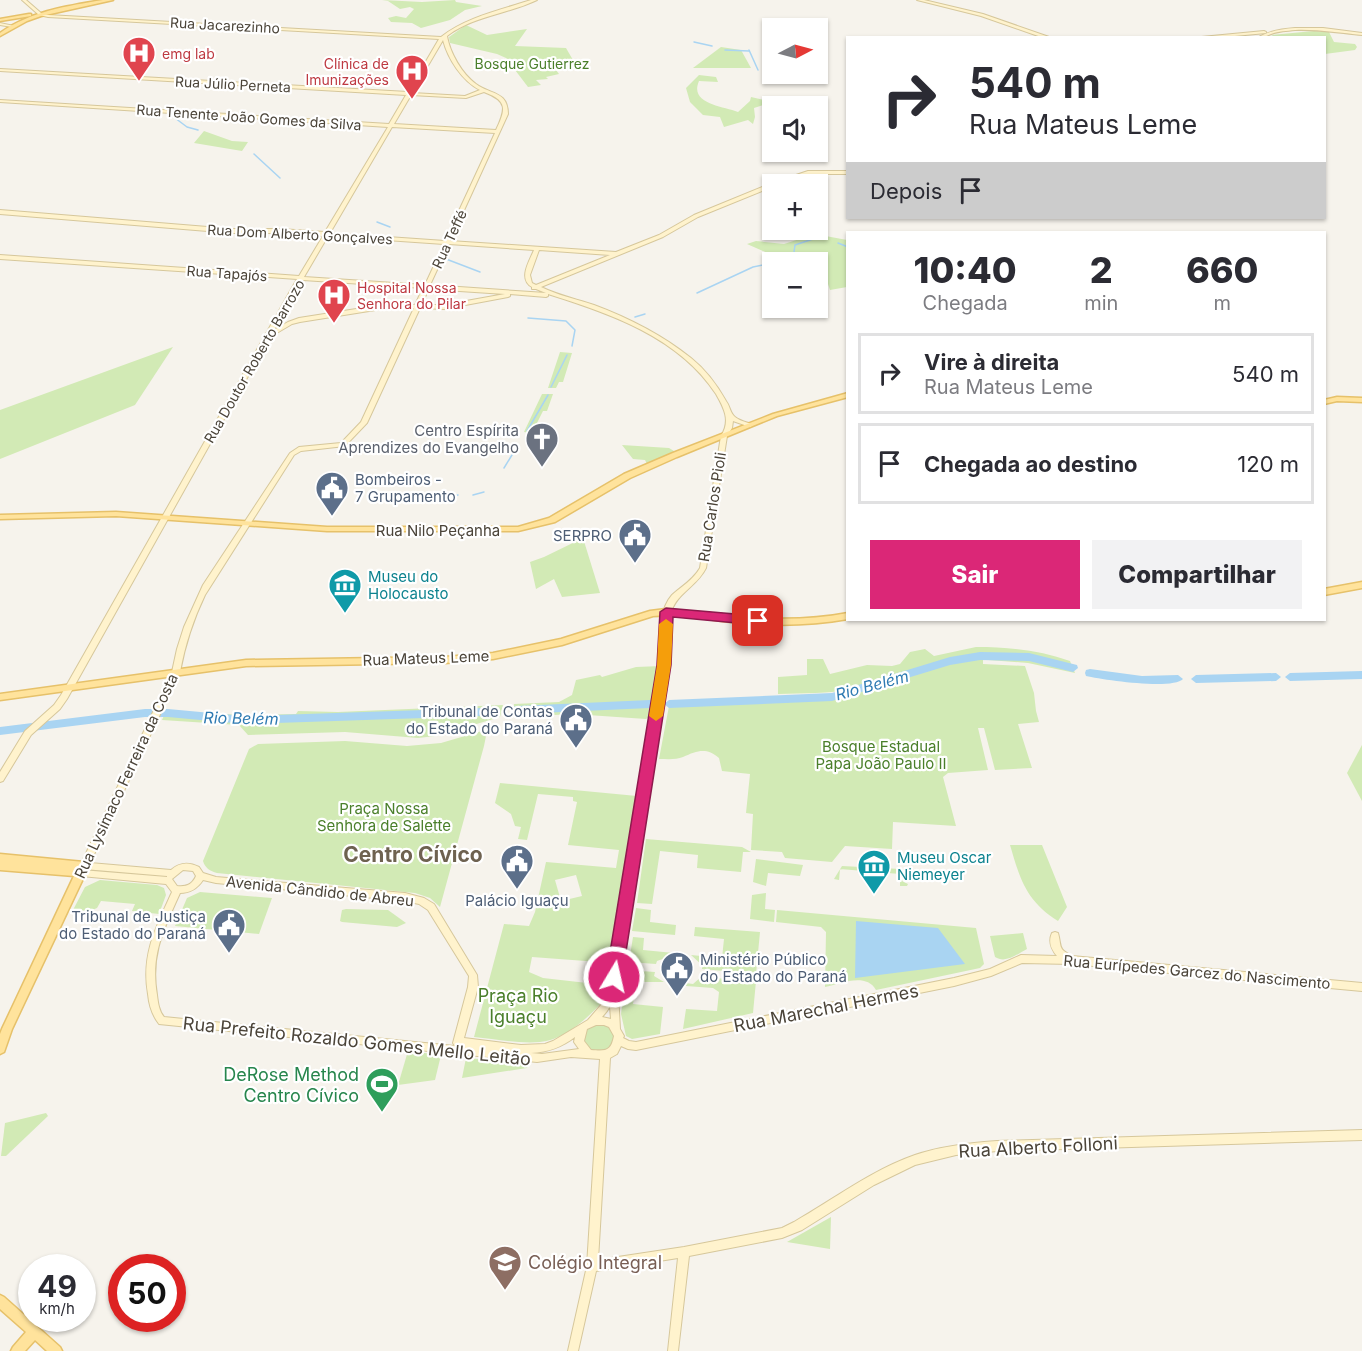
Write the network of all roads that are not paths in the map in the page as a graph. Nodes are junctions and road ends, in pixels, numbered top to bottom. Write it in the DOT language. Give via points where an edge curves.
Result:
graph roads {
  1 [pos="24,0"];
  2 [pos="105,0"];
  3 [pos="111,0"];
  4 [pos="535,0"];
  5 [pos="918,0"];
  6 [pos="40,13"];
  7 [pos="0,22"];
  8 [pos="12,26"];
  9 [pos="1281,31"];
  10 [pos="1254,33"];
  11 [pos="1267,33"];
  12 [pos="1361,34"];
  13 [pos="0,35"];
  14 [pos="1044,36"];
  15 [pos="1217,36"];
  16 [pos="1262,36"];
  17 [pos="442,37"];
  18 [pos="0,70"];
  19 [pos="486,90"];
  20 [pos="410,94"];
  21 [pos="0,101"];
  22 [pos="392,126"];
  23 [pos="498,132"];
  24 [pos="846,172"];
  25 [pos="805,174"];
  26 [pos="762,189"];
  27 [pos="0,213"];
  28 [pos="328,234"];
  29 [pos="447,242"];
  30 [pos="537,249"];
  31 [pos="600,253"];
  32 [pos="617,254"];
  33 [pos="0,257"];
  34 [pos="605,259"];
  35 [pos="302,278"];
  36 [pos="426,286"];
  37 [pos="535,287"];
  38 [pos="521,293"];
  39 [pos="492,295"];
  40 [pos="561,296"];
  41 [pos="417,307"];
  42 [pos="277,326"];
  43 [pos="846,396"];
  44 [pos="1362,400"];
  45 [pos="1326,402"];
  46 [pos="729,415"];
  47 [pos="750,425"];
  48 [pos="724,436"];
  49 [pos="287,449"];
  50 [pos="299,449"];
  51 [pos="284,465"];
  52 [pos="0,517"];
  53 [pos="166,517"];
  54 [pos="247,523"];
  55 [pos="1362,585"];
  56 [pos="1326,592"];
  57 [pos="666,612"];
  58 [pos="846,616"];
  59 [pos="176,672"];
  60 [pos="70,687"];
  61 [pos="0,697"];
  62 [pos="0,779"];
  63 [pos="0,858"];
  64 [pos="0,866"];
  65 [pos="82,869"];
  66 [pos="200,876"];
  67 [pos="170,877"];
  68 [pos="177,890"];
  69 [pos="1055,936"];
  70 [pos="1033,959"];
  71 [pos="1072,960"];
  72 [pos="1362,987"];
  73 [pos="612,989"];
  74 [pos="587,1024"];
  75 [pos="616,1028"];
  76 [pos="618,1041"];
  77 [pos="457,1046"];
  78 [pos="0,1049"];
  79 [pos="589,1054"];
  80 [pos="605,1055"];
  81 [pos="1362,1135"];
  82 [pos="684,1252"];
  83 [pos="592,1266"];
  84 [pos="0,1301"];
  85 [pos="18,1317"];
  86 [pos="35,1332"];
  87 [pos="17,1351"];
  88 [pos="56,1351"];
  89 [pos="573,1351"];
  90 [pos="673,1351"];
  1 -- 6 [label="main road"];
  2 -- 6 [label="main road"];
  3 -- 6 [label="main road"];
  4 -- 17 [label="main road, Rua Doutor Roberto Barrozo" via="468,22"];
  5 -- 14 [label="main road" via="982,15"];
  6 -- 7 [label="main road"];
  6 -- 8 [label="main road"];
  6 -- 17 [label="main road, Rua Jacarezinho"];
  7 -- 8 [label="main road"];
  8 -- 13 [label="main road"];
  9 -- 10 [label="main road"];
  9 -- 11 [label="main road"];
  9 -- 12 [label="main road"];
  10 -- 11 [label="main road"];
  10 -- 15 [label="main road"];
  11 -- 16 [label="main road"];
  17 -- 19 [label="main road" via="470,81"];
  17 -- 20 [label="main road, Rua Doutor Roberto Barrozo"];
  18 -- 20 [label="main road, Rua Júlio Perneta"];
  19 -- 20 [label="main road, Rua Júlio Perneta" via="466,97"];
  19 -- 23 [label="main road, Rua Teffé" via="506,105"];
  20 -- 22 [label="main road, Rua Doutor Roberto Barrozo"];
  21 -- 22 [label="main road, Rua Tenente João Gomes da Silva"];
  22 -- 23 [label="main road, Rua Tenente João Gomes da Silva"];
  22 -- 28 [label="main road, Rua Doutor Roberto Barrozo"];
  23 -- 29 [label="main road, Rua Teffé"];
  24 -- 25 [label="main road"];
  26 -- 32 [label="main road"];
  27 -- 28 [label="main road, Rua Dom Alberto Gonçalves"];
  28 -- 29 [label="main road, Rua Dom Alberto Gonçalves"];
  28 -- 35 [label="main road, Rua Doutor Roberto Barrozo"];
  29 -- 30 [label="main road, Rua Dom Alberto Gonçalves"];
  29 -- 36 [label="main road, Rua Teffé"];
  30 -- 31 [label="main road, Rua Dom Alberto Gonçalves"];
  30 -- 37 [label="main road" via="527,275 528,282"];
  31 -- 32 [label="main road, Rua Dom Alberto Gonçalves"];
  31 -- 34 [label="main road"];
  32 -- 34 [label="main road"];
  33 -- 35 [label="main road, Rua Tapajós"];
  34 -- 37 [label="main road"];
  35 -- 36 [label="main road, Rua Tapajós"];
  35 -- 42 [label="main road, Rua Doutor Roberto Barrozo"];
  36 -- 39 [label="main road, Rua Tapajós"];
  36 -- 41 [label="main road, Rua Teffé"];
  37 -- 38 [label="main road"];
  37 -- 40 [label="main road"];
  38 -- 39 [label="main road"];
  38 -- 40 [label="main road"];
  39 -- 41 [label="main road" via="444,307"];
  40 -- 46 [label="main road" via="662,338 711,382"];
  41 -- 42 [label="main road" via="368,309"];
  41 -- 50 [label="main road, Rua Teffé" via="364,423 347,442 335,447"];
  42 -- 53 [label="main road, Rua Doutor Roberto Barrozo" via="267,337"];
  43 -- 47 [label="main road, Rua Nilo Peçanha"];
  44 -- 45 [label="main road"];
  46 -- 47 [label="main road"];
  46 -- 48 [label="main road, Rua Carlos Pioli" via="729,428"];
  47 -- 48 [label="main road, Rua Nilo Peçanha"];
  48 -- 54 [label="main road, Rua Nilo Peçanha" via="627,476 552,520 518,529 347,530"];
  48 -- 57 [label="main road, Rua Carlos Pioli" via="703,568 672,600"];
  49 -- 51 [label="main road"];
  50 -- 51 [label="main road, Rua Lysímaco Ferreira da Costa"];
  51 -- 54 [label="main road, Rua Lysímaco Ferreira da Costa"];
  52 -- 53 [label="main road, Rua Nilo Peçanha"];
  53 -- 54 [label="main road, Rua Nilo Peçanha"];
  53 -- 60 [label="main road, Rua Doutor Roberto Barrozo"];
  54 -- 59 [label="main road, Rua Lysímaco Ferreira da Costa" via="196,605 179,651"];
  55 -- 56 [label="main road"];
  57 -- 58 [label="main road, Rua Mateus Leme" via="791,623"];
  57 -- 59 [label="main road, Rua Mateus Leme" via="640,616 555,643 476,658 258,662"];
  57 -- 73 [label="main road" via="662,677"];
  59 -- 60 [label="main road, Rua Mateus Leme"];
  59 -- 65 [label="main road, Rua Lysímaco Ferreira da Costa"];
  60 -- 61 [label="main road, Rua Mateus Leme"];
  60 -- 62 [label="main road, Rua Doutor Roberto Barrozo" via="57,707 31,730"];
  63 -- 65 [label="main road"];
  64 -- 65 [label="main road"];
  65 -- 67 [label="main road"];
  65 -- 78 [label="main road, Rua Lysímaco Ferreira da Costa"];
  66 -- 67 [label="main road" via="191,866 181,867"];
  66 -- 68 [label="main road" via="195,885"];
  66 -- 77 [label="main road, Avenida Cândido de Abreu" via="415,899 428,904 472,975 473,987"];
  67 -- 68 [label="main road" via="171,887"];
  68 -- 77 [label="main road, Rua Prefeito Rozaldo Gomes Mello Leitão" via="149,968 150,986 162,1021"];
  69 -- 71 [label="main road" via="1053,941 1059,952"];
  70 -- 71 [label="main road, Rua Eurípedes Garcez do Nascimento"];
  70 -- 76 [label="main road, Rua Marechal Hermes" via="1017,960 954,982 636,1046"];
  71 -- 72 [label="main road, Rua Eurípedes Garcez do Nascimento"];
  73 -- 74 [label="main road" via="604,1008"];
  73 -- 75 [label="main road"];
  74 -- 75 [label="main road" via="602,1020"];
  74 -- 77 [label="main road" via="555,1045 539,1049"];
  74 -- 79 [label="main road" via="579,1042"];
  75 -- 76 [label="main road"];
  76 -- 80 [label="main road"];
  77 -- 79 [label="main road, Rua Prefeito Rozaldo Gomes Mello Leitão" via="530,1058"];
  79 -- 80 [label="main road"];
  80 -- 83 [label="main road"];
  81 -- 82 [label="main road, Rua Alberto Folloni" via="951,1151 898,1168 790,1230"];
  82 -- 83 [label="main road, Rua Alberto Folloni"];
  82 -- 90 [label="main road"];
  83 -- 89 [label="main road"];
  84 -- 85 [label="main road"];
  86 -- 87 [label="main road"];
  86 -- 88 [label="main road"];
}
